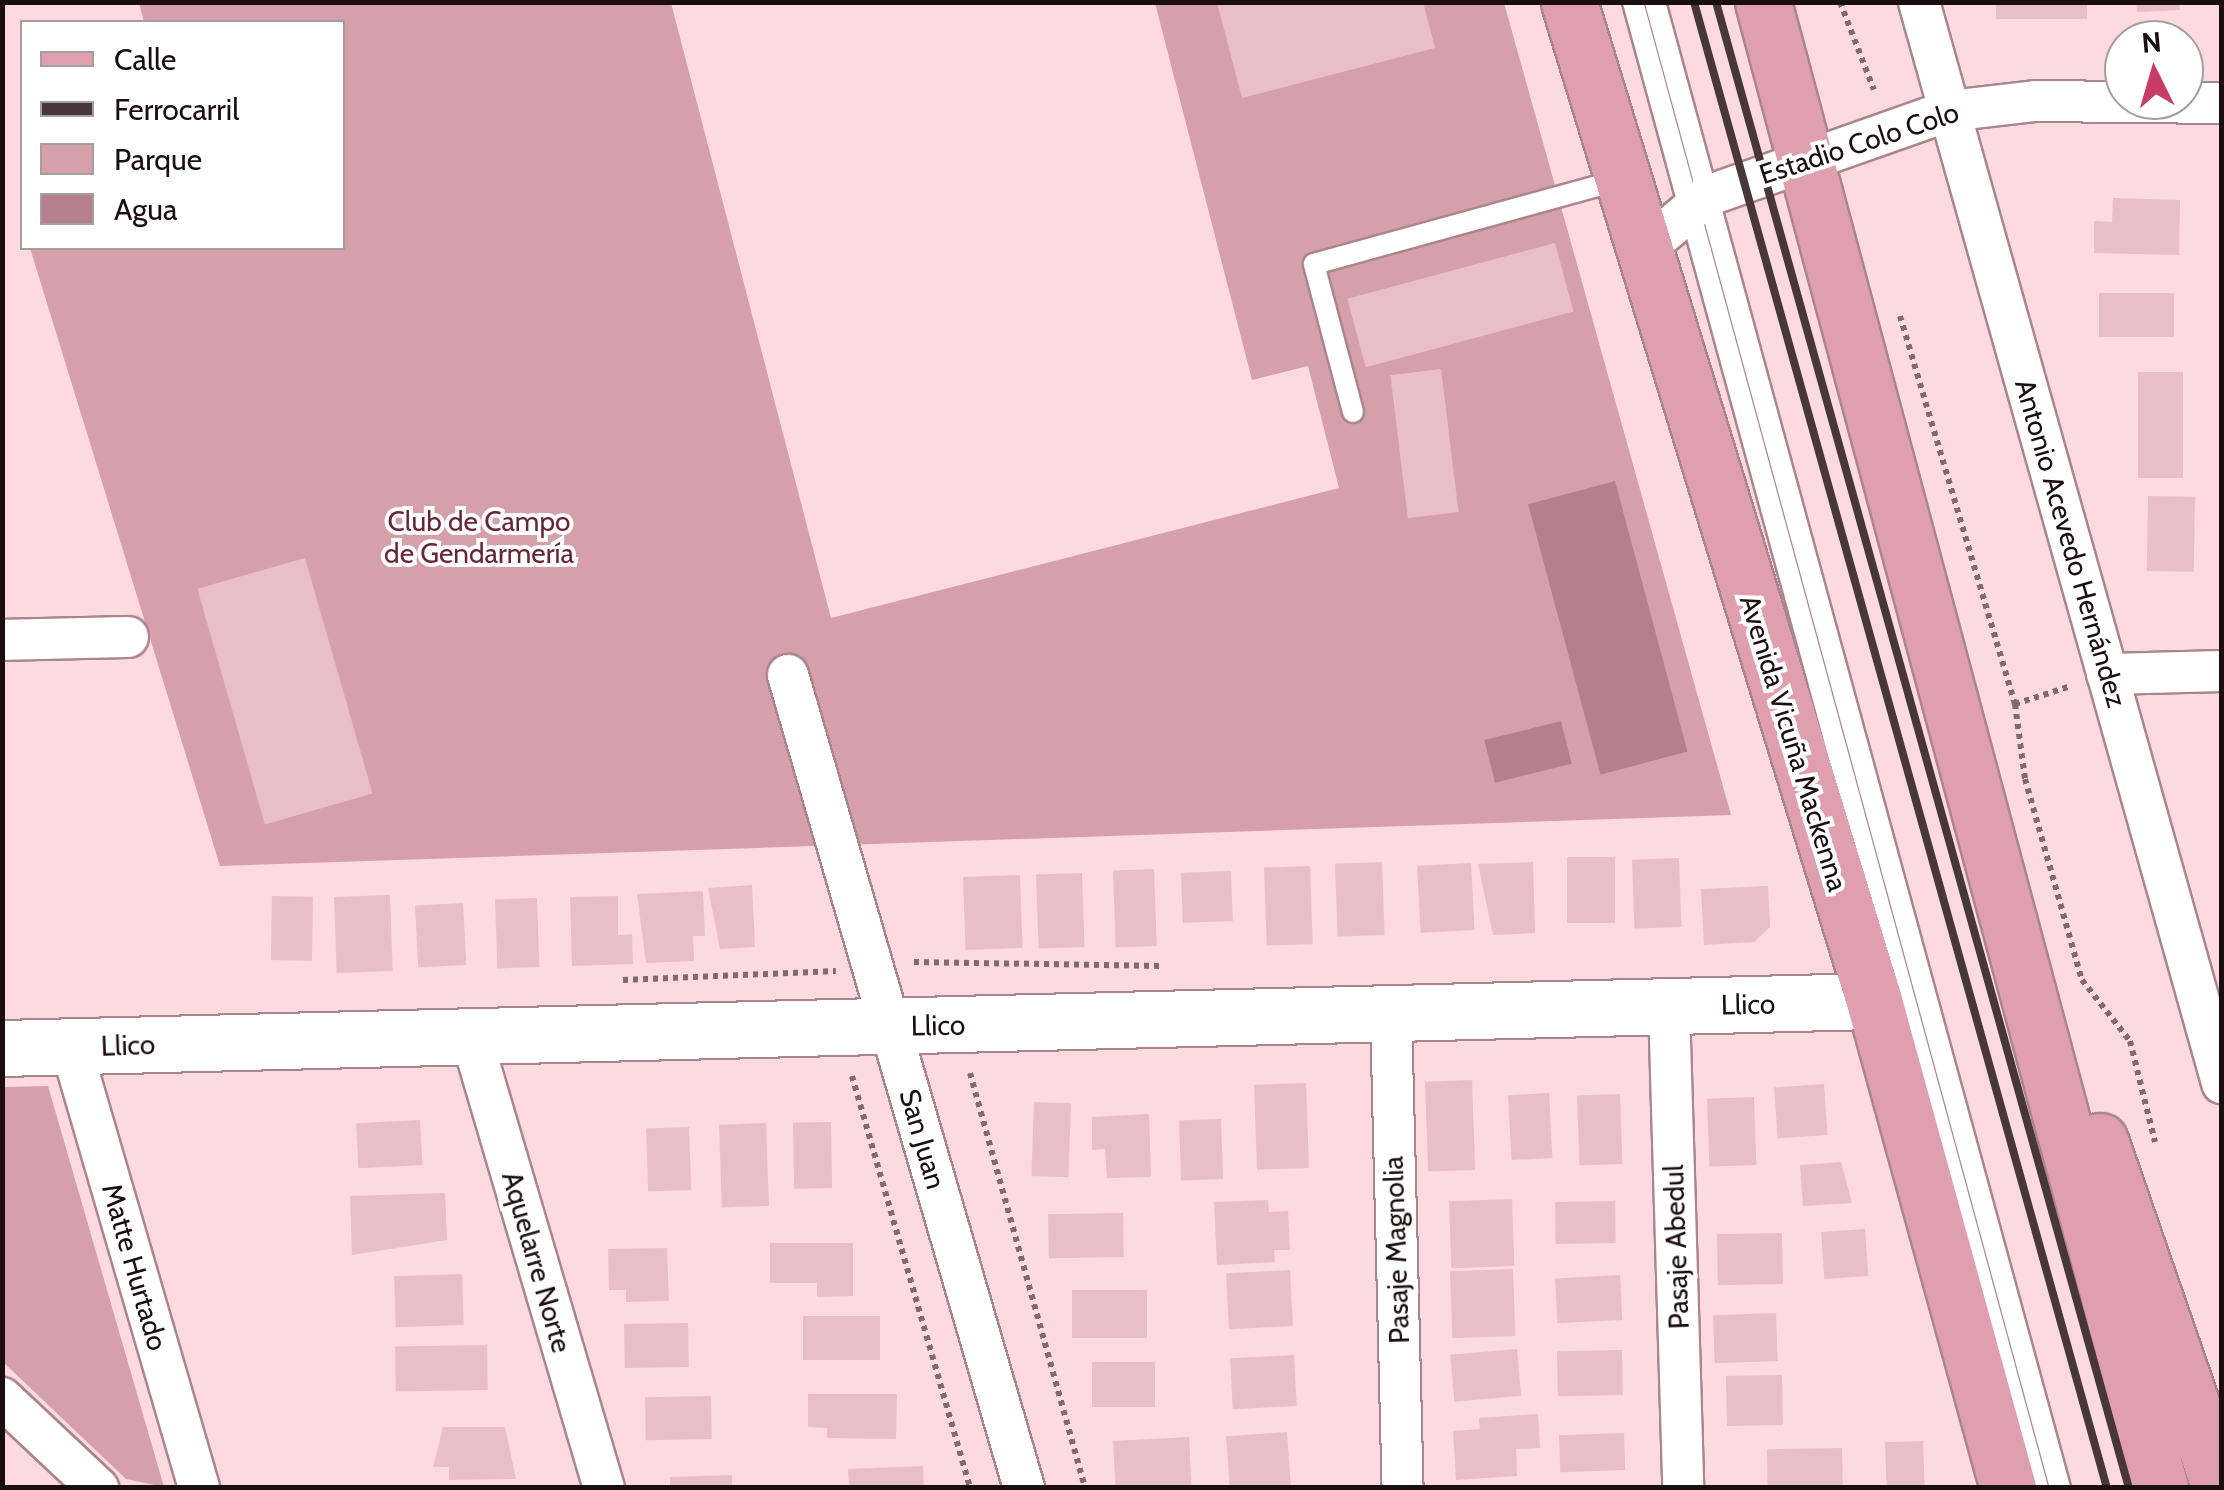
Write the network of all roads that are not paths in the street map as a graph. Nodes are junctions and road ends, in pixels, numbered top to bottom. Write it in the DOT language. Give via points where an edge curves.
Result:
graph roads {
  1 [pos="1569,2"];
  2 [pos="1632,2"];
  3 [pos="1655,2"];
  4 [pos="1763,2"];
  5 [pos="1919,2"];
  6 [pos="2222,103"];
  7 [pos="1949,111"];
  8 [pos="1806,160"];
  9 [pos="1620,180"];
  10 [pos="1697,202"];
  11 [pos="1642,252"];
  12 [pos="1353,412"];
  13 [pos="128,637"];
  14 [pos="2,640"];
  15 [pos="2222,671"];
  16 [pos="2107,674"];
  17 [pos="788,675"];
  18 [pos="1952,686"];
  19 [pos="1874,1002"];
  20 [pos="1669,1006"];
  21 [pos="1391,1013"];
  22 [pos="891,1026"];
  23 [pos="471,1036"];
  24 [pos="71,1047"];
  25 [pos="2,1048"];
  26 [pos="2222,1083"];
  27 [pos="2,1398"];
  28 [pos="96,1487"];
  29 [pos="199,1488"];
  30 [pos="604,1488"];
  31 [pos="1024,1488"];
  32 [pos="1403,1488"];
  33 [pos="1684,1488"];
  34 [pos="2008,1488"];
  35 [pos="2038,1488"];
  36 [pos="2060,1488"];
  37 [pos="2160,1488"];
  38 [pos="2220,1488"];
  1 -- 9 [label="main road, Avenida Vicuña Mackenna"];
  2 -- 10 [label="lane"];
  3 -- 10 [label="lane"];
  4 -- 8 [label="main road"];
  5 -- 7 [label="street, Antonio Acevedo Hernández"];
  6 -- 7 [label="street, Estadio Colo Colo" via="2035,100"];
  7 -- 8 [label="street, Estadio Colo Colo"];
  7 -- 16 [label="street, Antonio Acevedo Hernández"];
  8 -- 10 [label="street, Estadio Colo Colo"];
  8 -- 18 [label="main road"];
  9 -- 11 [label="main road, Avenida Vicuña Mackenna"];
  9 -- 12 [label="lane" via="1314,264"];
  10 -- 11 [label="street, Estadio Colo Colo"];
  10 -- 35 [label="lane"];
  10 -- 36 [label="lane"];
  11 -- 19 [label="main road, Avenida Vicuña Mackenna"];
  13 -- 14 [label="street"];
  15 -- 16 [label="street"];
  16 -- 26 [label="street, Antonio Acevedo Hernández"];
  17 -- 22 [label="street, San Juan"];
  18 -- 37 [label="main road" via="2016,974"];
  18 -- 38 [label="main road"];
  19 -- 20 [label="street, Llico"];
  19 -- 34 [label="main road, Avenida Vicuña Mackenna"];
  20 -- 21 [label="street, Llico"];
  20 -- 33 [label="street, Pasaje Abedul"];
  21 -- 22 [label="street, Llico"];
  21 -- 32 [label="street, Pasaje Magnolia"];
  22 -- 23 [label="street, Llico"];
  22 -- 31 [label="street, San Juan"];
  23 -- 24 [label="street, Llico"];
  23 -- 30 [label="street, Aquelarre Norte"];
  24 -- 25 [label="street, Llico"];
  24 -- 29 [label="street, Matte Hurtado"];
  27 -- 28 [label="street"];
}
